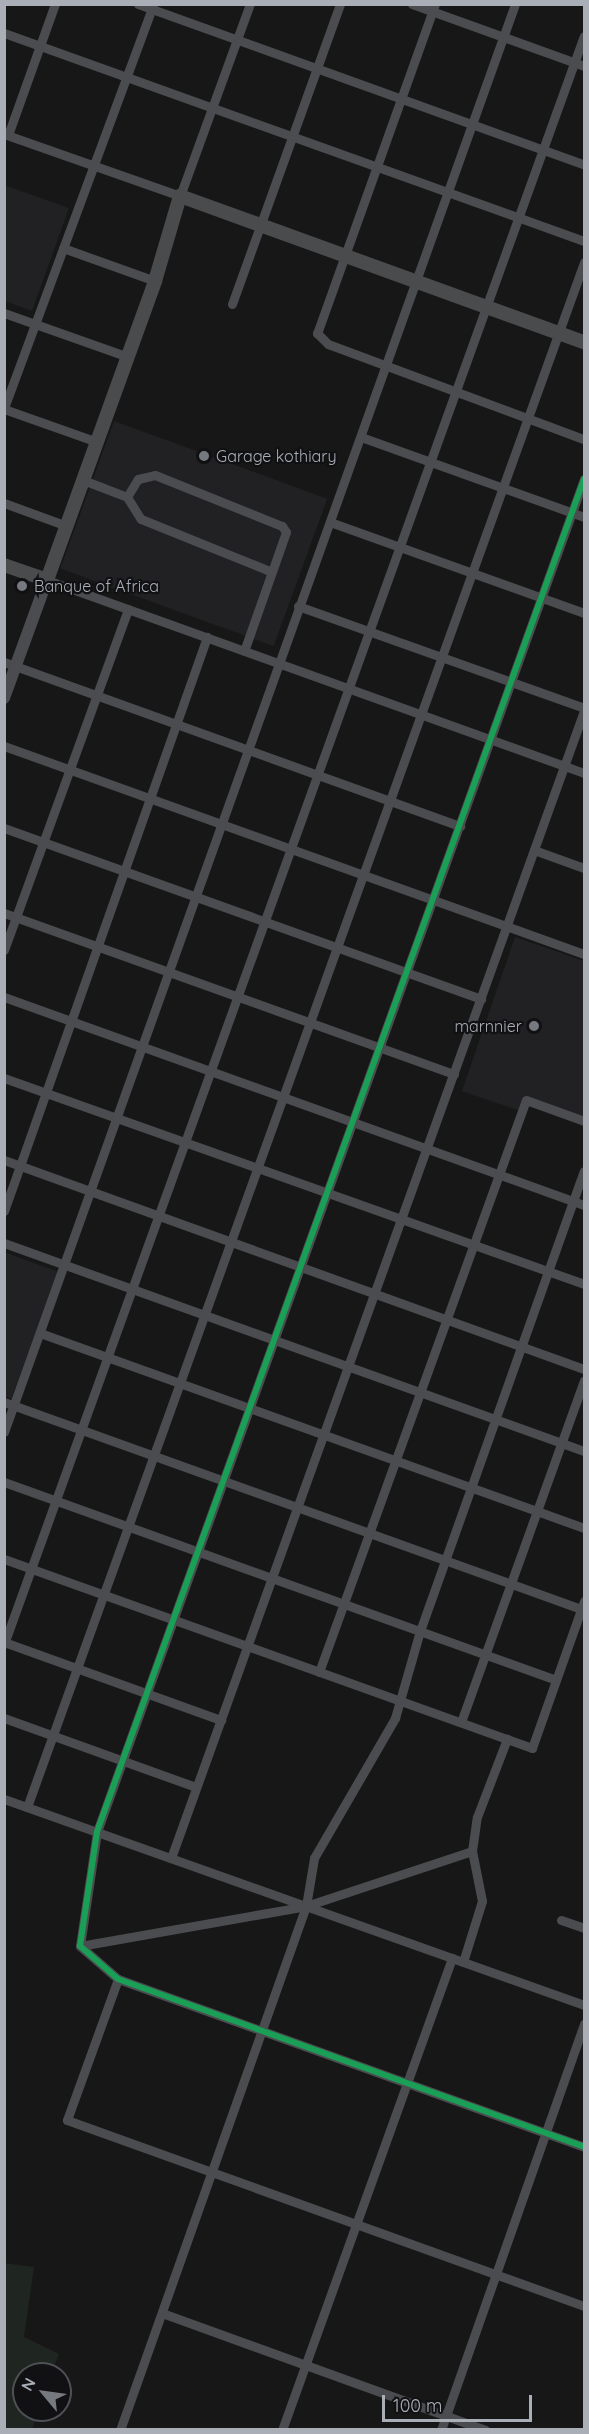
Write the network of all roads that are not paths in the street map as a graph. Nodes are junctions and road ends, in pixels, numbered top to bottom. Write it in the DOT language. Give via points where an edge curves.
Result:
graph roads {
  1 [pos="55,4"];
  2 [pos="138,4"];
  3 [pos="250,4"];
  4 [pos="340,4"];
  5 [pos="412,4"];
  6 [pos="516,4"];
  7 [pos="152,7"];
  8 [pos="434,8"];
  9 [pos="4,33"];
  10 [pos="585,36"];
  11 [pos="504,37"];
  12 [pos="237,40"];
  13 [pos="40,46"];
  14 [pos="580,64"];
  15 [pos="317,69"];
  16 [pos="126,77"];
  17 [pos="402,99"];
  18 [pos="213,108"];
  19 [pos="472,125"];
  20 [pos="6,134"];
  21 [pos="292,137"];
  22 [pos="543,150"];
  23 [pos="92,165"];
  24 [pos="585,165"];
  25 [pos="377,167"];
  26 [pos="448,193"];
  27 [pos="180,196"];
  28 [pos="519,218"];
  29 [pos="260,225"];
  30 [pos="585,241"];
  31 [pos="63,248"];
  32 [pos="345,256"];
  33 [pos="585,262"];
  34 [pos="155,281"];
  35 [pos="416,282"];
  36 [pos="232,303"];
  37 [pos="487,307"];
  38 [pos="4,313"];
  39 [pos="36,324"];
  40 [pos="559,333"];
  41 [pos="585,342"];
  42 [pos="128,357"];
  43 [pos="386,365"];
  44 [pos="456,393"];
  45 [pos="4,408"];
  46 [pos="528,419"];
  47 [pos="361,437"];
  48 [pos="585,439"];
  49 [pos="97,442"];
  50 [pos="431,462"];
  51 [pos="83,480"];
  52 [pos="585,480"];
  53 [pos="503,488"];
  54 [pos="127,497"];
  55 [pos="4,503"];
  56 [pos="573,513"];
  57 [pos="585,517"];
  58 [pos="330,522"];
  59 [pos="67,526"];
  60 [pos="400,547"];
  61 [pos="4,565"];
  62 [pos="272,572"];
  63 [pos="472,572"];
  64 [pos="47,580"];
  65 [pos="542,597"];
  66 [pos="298,606"];
  67 [pos="128,609"];
  68 [pos="585,613"];
  69 [pos="370,632"];
  70 [pos="207,637"];
  71 [pos="244,651"];
  72 [pos="441,657"];
  73 [pos="280,663"];
  74 [pos="10,664"];
  75 [pos="511,682"];
  76 [pos="349,688"];
  77 [pos="96,695"];
  78 [pos="4,698"];
  79 [pos="585,710"];
  80 [pos="421,714"];
  81 [pos="176,722"];
  82 [pos="491,739"];
  83 [pos="4,746"];
  84 [pos="249,750"];
  85 [pos="565,766"];
  86 [pos="67,768"];
  87 [pos="585,773"];
  88 [pos="317,774"];
  89 [pos="150,798"];
  90 [pos="390,801"];
  91 [pos="222,824"];
  92 [pos="460,826"];
  93 [pos="4,828"];
  94 [pos="43,843"];
  95 [pos="291,849"];
  96 [pos="534,850"];
  97 [pos="585,868"];
  98 [pos="127,872"];
  99 [pos="363,875"];
  100 [pos="196,897"];
  101 [pos="433,900"];
  102 [pos="4,913"];
  103 [pos="16,917"];
  104 [pos="265,922"];
  105 [pos="507,926"];
  106 [pos="99,947"];
  107 [pos="337,948"];
  108 [pos="4,950"];
  109 [pos="583,950"];
  110 [pos="169,972"];
  111 [pos="406,973"];
  112 [pos="4,997"];
  113 [pos="238,997"];
  114 [pos="481,999"];
  115 [pos="71,1020"];
  116 [pos="309,1023"];
  117 [pos="141,1046"];
  118 [pos="380,1048"];
  119 [pos="211,1071"];
  120 [pos="454,1074"];
  121 [pos="4,1078"];
  122 [pos="46,1092"];
  123 [pos="283,1097"];
  124 [pos="117,1116"];
  125 [pos="585,1120"];
  126 [pos="353,1122"];
  127 [pos="185,1140"];
  128 [pos="427,1148"];
  129 [pos="4,1160"];
  130 [pos="21,1166"];
  131 [pos="260,1166"];
  132 [pos="585,1171"];
  133 [pos="499,1174"];
  134 [pos="91,1192"];
  135 [pos="328,1192"];
  136 [pos="574,1201"];
  137 [pos="585,1205"];
  138 [pos="4,1210"];
  139 [pos="159,1216"];
  140 [pos="400,1218"];
  141 [pos="231,1242"];
  142 [pos="4,1243"];
  143 [pos="473,1244"];
  144 [pos="64,1264"];
  145 [pos="301,1267"];
  146 [pos="549,1271"];
  147 [pos="585,1284"];
  148 [pos="133,1289"];
  149 [pos="375,1293"];
  150 [pos="205,1315"];
  151 [pos="447,1319"];
  152 [pos="40,1333"];
  153 [pos="274,1340"];
  154 [pos="522,1346"];
  155 [pos="108,1357"];
  156 [pos="348,1366"];
  157 [pos="585,1369"];
  158 [pos="585,1380"];
  159 [pos="180,1383"];
  160 [pos="420,1392"];
  161 [pos="9,1404"];
  162 [pos="250,1408"];
  163 [pos="496,1419"];
  164 [pos="82,1430"];
  165 [pos="4,1432"];
  166 [pos="323,1435"];
  167 [pos="562,1443"];
  168 [pos="585,1451"];
  169 [pos="154,1456"];
  170 [pos="396,1460"];
  171 [pos="223,1481"];
  172 [pos="4,1482"];
  173 [pos="471,1488"];
  174 [pos="56,1500"];
  175 [pos="297,1507"];
  176 [pos="537,1511"];
  177 [pos="128,1526"];
  178 [pos="585,1528"];
  179 [pos="370,1533"];
  180 [pos="198,1551"];
  181 [pos="4,1559"];
  182 [pos="446,1560"];
  183 [pos="32,1569"];
  184 [pos="272,1578"];
  185 [pos="511,1584"];
  186 [pos="104,1594"];
  187 [pos="344,1604"];
  188 [pos="584,1607"];
  189 [pos="173,1619"];
  190 [pos="420,1631"];
  191 [pos="5,1643"];
  192 [pos="247,1646"];
  193 [pos="485,1654"];
  194 [pos="77,1668"];
  195 [pos="320,1672"];
  196 [pos="556,1680"];
  197 [pos="147,1693"];
  198 [pos="400,1701"];
  199 [pos="4,1718"];
  200 [pos="220,1720"];
  201 [pos="461,1722"];
  202 [pos="53,1736"];
  203 [pos="507,1739"];
  204 [pos="122,1761"];
  205 [pos="196,1787"];
  206 [pos="4,1799"];
  207 [pos="27,1807"];
  208 [pos="97,1832"];
  209 [pos="472,1851"];
  210 [pos="171,1858"];
  211 [pos="306,1906"];
  212 [pos="561,1920"];
  213 [pos="585,1928"];
  214 [pos="80,1946"];
  215 [pos="453,1958"];
  216 [pos="463,1962"];
  217 [pos="118,1979"];
  218 [pos="585,2005"];
  219 [pos="585,2023"];
  220 [pos="261,2031"];
  221 [pos="407,2083"];
  222 [pos="546,2133"];
  223 [pos="585,2146"];
  224 [pos="212,2172"];
  225 [pos="356,2224"];
  226 [pos="496,2274"];
  227 [pos="585,2306"];
  228 [pos="162,2313"];
  229 [pos="306,2365"];
  230 [pos="446,2415"];
  231 [pos="120,2430"];
  232 [pos="282,2430"];
  233 [pos="441,2430"];
  234 [pos="486,2430"];
  1 -- 13 [label="street"];
  2 -- 7 [label="street"];
  3 -- 12 [label="street"];
  4 -- 15 [label="street"];
  5 -- 8 [label="street"];
  6 -- 11 [label="street"];
  7 -- 12 [label="street"];
  7 -- 16 [label="street"];
  8 -- 11 [label="street"];
  8 -- 17 [label="street"];
  9 -- 13 [label="street"];
  10 -- 14 [label="street"];
  11 -- 14 [label="street"];
  11 -- 19 [label="street"];
  12 -- 15 [label="street"];
  12 -- 18 [label="street"];
  13 -- 16 [label="street"];
  13 -- 20 [label="street"];
  14 -- 22 [label="street"];
  15 -- 17 [label="street"];
  15 -- 21 [label="street"];
  16 -- 18 [label="street"];
  16 -- 23 [label="street"];
  17 -- 19 [label="street"];
  17 -- 25 [label="street"];
  18 -- 21 [label="street"];
  18 -- 27 [label="street"];
  19 -- 22 [label="street"];
  19 -- 26 [label="street"];
  20 -- 23 [label="street"];
  21 -- 25 [label="street"];
  21 -- 29 [label="street"];
  22 -- 24 [label="street"];
  22 -- 28 [label="street"];
  23 -- 27 [label="street"];
  23 -- 31 [label="street"];
  25 -- 26 [label="street"];
  25 -- 32 [label="street"];
  26 -- 28 [label="street"];
  26 -- 35 [label="street"];
  27 -- 29 [label="main road"];
  27 -- 34 [label="main road"];
  28 -- 30 [label="street"];
  28 -- 37 [label="street"];
  29 -- 32 [label="main road"];
  29 -- 36 [label="street"];
  31 -- 34 [label="street"];
  31 -- 39 [label="street"];
  32 -- 35 [label="main road"];
  32 -- 43 [label="street" via="317,333 328,344"];
  33 -- 40 [label="street"];
  34 -- 42 [label="main road"];
  35 -- 37 [label="main road"];
  35 -- 43 [label="street"];
  37 -- 40 [label="main road"];
  37 -- 44 [label="street"];
  38 -- 39 [label="street"];
  39 -- 42 [label="street"];
  39 -- 45 [label="street"];
  40 -- 41 [label="main road"];
  40 -- 46 [label="street"];
  42 -- 49 [label="main road"];
  43 -- 44 [label="street"];
  43 -- 47 [label="street"];
  44 -- 46 [label="street"];
  44 -- 50 [label="street"];
  45 -- 49 [label="street"];
  46 -- 48 [label="street"];
  46 -- 53 [label="street"];
  47 -- 50 [label="street"];
  47 -- 58 [label="street"];
  49 -- 51 [label="main road"];
  50 -- 53 [label="street"];
  50 -- 60 [label="street"];
  51 -- 54 [label="street"];
  51 -- 59 [label="main road"];
  52 -- 56 [label="street"];
  53 -- 56 [label="street"];
  53 -- 63 [label="street"];
  54 -- 62 [label="street" via="141,519"];
  54 -- 62 [label="street" via="138,479 155,475 276,520 285,532"];
  55 -- 59 [label="street"];
  56 -- 57 [label="street"];
  56 -- 65 [label="street"];
  58 -- 60 [label="street"];
  58 -- 66 [label="street"];
  59 -- 64 [label="main road"];
  60 -- 63 [label="street"];
  60 -- 69 [label="street"];
  61 -- 64 [label="main road"];
  62 -- 71 [label="street"];
  63 -- 65 [label="street"];
  63 -- 72 [label="street"];
  64 -- 67 [label="street"];
  64 -- 74 [label="street"];
  65 -- 68 [label="street"];
  65 -- 75 [label="street"];
  66 -- 69 [label="street"];
  66 -- 73 [label="street"];
  67 -- 70 [label="street"];
  67 -- 77 [label="street"];
  69 -- 72 [label="street"];
  69 -- 76 [label="street"];
  70 -- 71 [label="street"];
  70 -- 81 [label="street"];
  71 -- 73 [label="street"];
  72 -- 75 [label="street"];
  72 -- 80 [label="street"];
  73 -- 76 [label="street"];
  73 -- 84 [label="street"];
  74 -- 77 [label="street"];
  74 -- 78 [label="street"];
  75 -- 79 [label="street"];
  75 -- 82 [label="street"];
  76 -- 80 [label="street"];
  76 -- 88 [label="street"];
  77 -- 81 [label="street"];
  77 -- 86 [label="street"];
  79 -- 85 [label="street"];
  80 -- 82 [label="street"];
  80 -- 90 [label="street"];
  81 -- 84 [label="street"];
  81 -- 89 [label="street"];
  82 -- 85 [label="street"];
  82 -- 92 [label="street"];
  83 -- 86 [label="street"];
  84 -- 88 [label="street"];
  84 -- 91 [label="street"];
  85 -- 87 [label="street"];
  85 -- 96 [label="street"];
  86 -- 89 [label="street"];
  86 -- 94 [label="street"];
  88 -- 90 [label="street"];
  88 -- 95 [label="street"];
  89 -- 91 [label="street"];
  89 -- 98 [label="street"];
  90 -- 92 [label="street"];
  90 -- 99 [label="street"];
  91 -- 95 [label="street"];
  91 -- 100 [label="street"];
  92 -- 101 [label="street"];
  93 -- 94 [label="street"];
  94 -- 98 [label="street"];
  94 -- 103 [label="street"];
  95 -- 99 [label="street"];
  95 -- 104 [label="street"];
  96 -- 97 [label="street"];
  96 -- 105 [label="street"];
  98 -- 100 [label="street"];
  98 -- 106 [label="street"];
  99 -- 101 [label="street"];
  99 -- 107 [label="street"];
  100 -- 104 [label="street"];
  100 -- 110 [label="street"];
  101 -- 105 [label="street"];
  101 -- 111 [label="street"];
  102 -- 103 [label="street"];
  103 -- 106 [label="street"];
  103 -- 108 [label="street"];
  104 -- 107 [label="street"];
  104 -- 113 [label="street"];
  105 -- 109 [label="street"];
  105 -- 114 [label="street"];
  106 -- 110 [label="street"];
  106 -- 115 [label="street"];
  107 -- 111 [label="street"];
  107 -- 116 [label="street"];
  110 -- 113 [label="street"];
  110 -- 117 [label="street"];
  111 -- 114 [label="street"];
  111 -- 118 [label="street"];
  112 -- 115 [label="street"];
  113 -- 116 [label="street"];
  113 -- 119 [label="street"];
  114 -- 120 [label="street"];
  115 -- 117 [label="street"];
  115 -- 122 [label="street"];
  116 -- 118 [label="street"];
  116 -- 123 [label="street"];
  117 -- 119 [label="street"];
  117 -- 124 [label="street"];
  118 -- 120 [label="street"];
  118 -- 126 [label="street"];
  119 -- 123 [label="street"];
  119 -- 127 [label="street"];
  120 -- 128 [label="street"];
  121 -- 122 [label="street"];
  122 -- 124 [label="street"];
  122 -- 130 [label="street"];
  123 -- 126 [label="street"];
  123 -- 131 [label="street"];
  124 -- 127 [label="street"];
  124 -- 134 [label="street"];
  125 -- 133 [label="street" via="526,1100"];
  126 -- 128 [label="street"];
  126 -- 135 [label="street"];
  127 -- 131 [label="street"];
  127 -- 139 [label="street"];
  128 -- 133 [label="street"];
  128 -- 140 [label="street"];
  129 -- 130 [label="street"];
  130 -- 134 [label="street"];
  130 -- 138 [label="street"];
  131 -- 135 [label="street"];
  131 -- 141 [label="street"];
  132 -- 136 [label="street"];
  133 -- 136 [label="street"];
  133 -- 143 [label="street"];
  134 -- 139 [label="street"];
  134 -- 144 [label="street"];
  135 -- 140 [label="street"];
  135 -- 145 [label="street"];
  136 -- 137 [label="street"];
  136 -- 146 [label="street"];
  139 -- 141 [label="street"];
  139 -- 148 [label="street"];
  140 -- 143 [label="street"];
  140 -- 149 [label="street"];
  141 -- 145 [label="street"];
  141 -- 150 [label="street"];
  142 -- 144 [label="street"];
  143 -- 146 [label="street"];
  143 -- 151 [label="street"];
  144 -- 148 [label="street"];
  144 -- 152 [label="street"];
  145 -- 149 [label="street"];
  145 -- 153 [label="street"];
  146 -- 147 [label="street"];
  146 -- 154 [label="street"];
  148 -- 150 [label="street"];
  148 -- 155 [label="street"];
  149 -- 151 [label="street"];
  149 -- 156 [label="street"];
  150 -- 153 [label="street"];
  150 -- 159 [label="street"];
  151 -- 154 [label="street"];
  151 -- 160 [label="street"];
  152 -- 155 [label="street"];
  152 -- 161 [label="street"];
  153 -- 156 [label="street"];
  153 -- 162 [label="street"];
  154 -- 157 [label="street"];
  154 -- 163 [label="street"];
  155 -- 159 [label="street"];
  155 -- 164 [label="street"];
  156 -- 160 [label="street"];
  156 -- 166 [label="street"];
  158 -- 167 [label="street"];
  159 -- 162 [label="street"];
  159 -- 169 [label="street"];
  160 -- 163 [label="street"];
  160 -- 170 [label="street"];
  161 -- 164 [label="street"];
  161 -- 165 [label="street"];
  162 -- 166 [label="street"];
  162 -- 171 [label="street"];
  163 -- 167 [label="street"];
  163 -- 173 [label="street"];
  164 -- 169 [label="street"];
  164 -- 174 [label="street"];
  166 -- 170 [label="street"];
  166 -- 175 [label="street"];
  167 -- 168 [label="street"];
  167 -- 176 [label="street"];
  169 -- 171 [label="street"];
  169 -- 177 [label="street"];
  170 -- 173 [label="street"];
  170 -- 179 [label="street"];
  171 -- 175 [label="street"];
  171 -- 180 [label="street"];
  172 -- 174 [label="street"];
  173 -- 176 [label="street"];
  173 -- 182 [label="street"];
  174 -- 177 [label="street"];
  174 -- 183 [label="street"];
  175 -- 179 [label="street"];
  175 -- 184 [label="street"];
  176 -- 178 [label="street"];
  176 -- 185 [label="street"];
  177 -- 180 [label="street"];
  177 -- 186 [label="street"];
  179 -- 182 [label="street"];
  179 -- 187 [label="street"];
  180 -- 184 [label="street"];
  180 -- 189 [label="street"];
  181 -- 183 [label="street"];
  182 -- 185 [label="street"];
  182 -- 190 [label="street"];
  183 -- 186 [label="street"];
  183 -- 191 [label="street"];
  184 -- 187 [label="street"];
  184 -- 192 [label="street"];
  185 -- 188 [label="street"];
  185 -- 193 [label="street"];
  186 -- 189 [label="street"];
  186 -- 194 [label="street"];
  187 -- 190 [label="street"];
  187 -- 195 [label="street"];
  188 -- 196 [label="street"];
  189 -- 192 [label="street"];
  189 -- 197 [label="street"];
  190 -- 193 [label="street"];
  190 -- 198 [label="street"];
  191 -- 194 [label="street"];
  192 -- 195 [label="street"];
  192 -- 200 [label="street"];
  193 -- 196 [label="street"];
  193 -- 201 [label="street"];
  194 -- 197 [label="street"];
  194 -- 202 [label="street"];
  195 -- 198 [label="street"];
  196 -- 203 [label="street" via="532,1748"];
  197 -- 200 [label="street"];
  197 -- 204 [label="street"];
  198 -- 201 [label="street"];
  198 -- 211 [label="street" via="395,1718 314,1858"];
  199 -- 202 [label="street"];
  200 -- 205 [label="street"];
  201 -- 203 [label="street"];
  202 -- 204 [label="street"];
  202 -- 207 [label="street"];
  203 -- 209 [label="street" via="477,1817"];
  204 -- 205 [label="street"];
  204 -- 208 [label="street"];
  205 -- 210 [label="street"];
  206 -- 207 [label="street"];
  207 -- 208 [label="street"];
  208 -- 210 [label="street"];
  208 -- 214 [label="street"];
  209 -- 211 [label="street"];
  209 -- 216 [label="street" via="482,1901"];
  210 -- 211 [label="street"];
  211 -- 214 [label="street"];
  211 -- 215 [label="street"];
  211 -- 220 [label="street"];
  212 -- 213 [label="street"];
  214 -- 217 [label="street"];
  215 -- 216 [label="street"];
  215 -- 221 [label="street"];
  216 -- 218 [label="street"];
  217 -- 220 [label="street"];
  217 -- 224 [label="street" via="67,2120"];
  219 -- 222 [label="street"];
  220 -- 221 [label="street"];
  220 -- 224 [label="street"];
  221 -- 222 [label="street"];
  221 -- 225 [label="street"];
  222 -- 223 [label="street"];
  222 -- 226 [label="street"];
  224 -- 225 [label="street"];
  224 -- 228 [label="street"];
  225 -- 226 [label="street"];
  225 -- 229 [label="street"];
  226 -- 227 [label="street"];
  226 -- 230 [label="street"];
  228 -- 229 [label="street"];
  228 -- 231 [label="street"];
  229 -- 230 [label="street"];
  229 -- 232 [label="street"];
  230 -- 233 [label="street"];
  230 -- 234 [label="street"];
}
